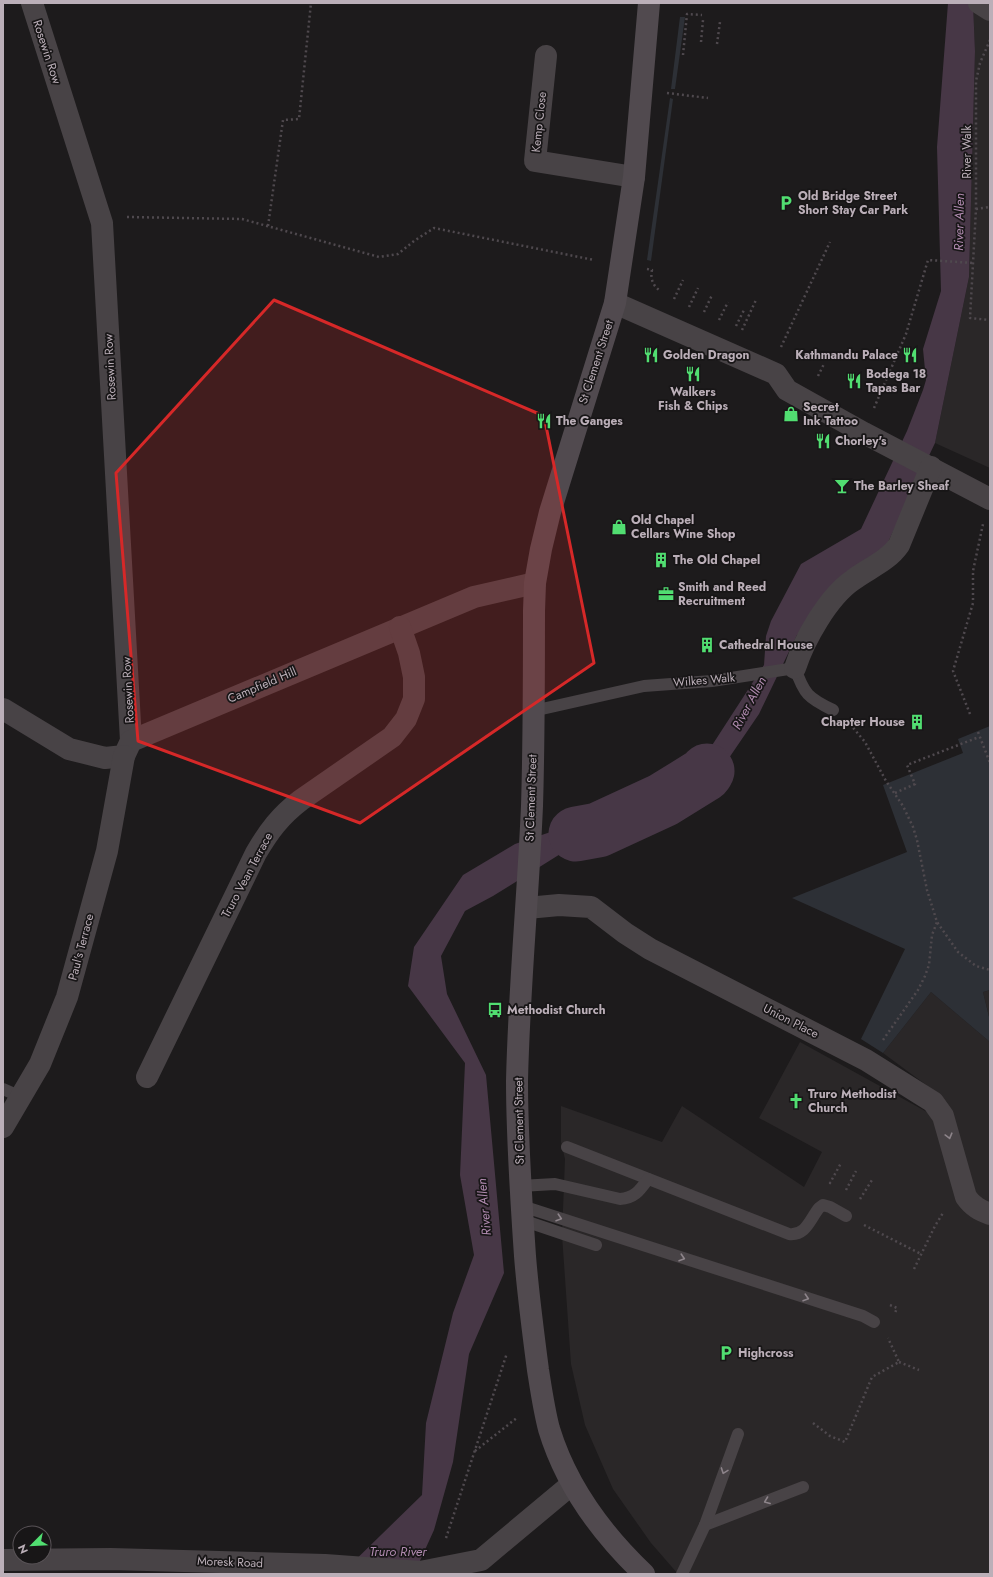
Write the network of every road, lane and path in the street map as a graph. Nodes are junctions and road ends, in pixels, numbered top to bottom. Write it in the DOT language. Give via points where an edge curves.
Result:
graph roads {
  1 [pos="32,3"];
  2 [pos="311,3"];
  3 [pos="649,3"];
  4 [pos="702,15"];
  5 [pos="703,20"];
  6 [pos="720,22"];
  7 [pos="990,40"];
  8 [pos="701,42"];
  9 [pos="717,44"];
  10 [pos="683,55"];
  11 [pos="546,56"];
  12 [pos="664,92"];
  13 [pos="708,98"];
  14 [pos="634,177"];
  15 [pos="990,207"];
  16 [pos="976,209"];
  17 [pos="100,216"];
  18 [pos="268,226"];
  19 [pos="830,242"];
  20 [pos="596,261"];
  21 [pos="973,264"];
  22 [pos="643,268"];
  23 [pos="683,280"];
  24 [pos="698,288"];
  25 [pos="663,292"];
  26 [pos="712,295"];
  27 [pos="669,296"];
  28 [pos="756,300"];
  29 [pos="728,302"];
  30 [pos="615,303"];
  31 [pos="689,307"];
  32 [pos="744,310"];
  33 [pos="703,315"];
  34 [pos="990,320"];
  35 [pos="718,322"];
  36 [pos="734,330"];
  37 [pos="741,333"];
  38 [pos="781,349"];
  39 [pos="864,433"];
  40 [pos="931,467"];
  41 [pos="989,499"];
  42 [pos="536,583"];
  43 [pos="400,627"];
  44 [pos="791,669"];
  45 [pos="3,709"];
  46 [pos="833,710"];
  47 [pos="533,711"];
  48 [pos="970,714"];
  49 [pos="978,732"];
  50 [pos="979,737"];
  51 [pos="127,749"];
  52 [pos="990,763"];
  53 [pos="895,793"];
  54 [pos="527,908"];
  55 [pos="937,922"];
  56 [pos="990,970"];
  57 [pos="866,1060"];
  58 [pos="146,1077"];
  59 [pos="12,1093"];
  60 [pos="3,1127"];
  61 [pos="567,1147"];
  62 [pos="841,1163"];
  63 [pos="856,1171"];
  64 [pos="648,1179"];
  65 [pos="872,1180"];
  66 [pos="835,1185"];
  67 [pos="840,1188"];
  68 [pos="845,1191"];
  69 [pos="850,1194"];
  70 [pos="855,1197"];
  71 [pos="521,1204"];
  72 [pos="979,1209"];
  73 [pos="846,1216"];
  74 [pos="596,1245"];
  75 [pos="921,1254"];
  76 [pos="914,1269"];
  77 [pos="885,1302"];
  78 [pos="894,1315"];
  79 [pos="874,1322"];
  80 [pos="886,1335"];
  81 [pos="508,1348"];
  82 [pos="899,1362"];
  83 [pos="919,1370"];
  84 [pos="542,1397"];
  85 [pos="813,1423"];
  86 [pos="738,1434"];
  87 [pos="474,1452"];
  88 [pos="572,1484"];
  89 [pos="803,1487"];
  90 [pos="704,1525"];
  91 [pos="3,1560"];
  92 [pos="431,1572"];
  93 [pos="644,1574"];
  94 [pos="682,1574"];
  1 -- 17 [label="street, Rosewin Row"];
  2 -- 18 [label="path" via="299,119 283,120"];
  3 -- 14 [label="main road, St Clement Street"];
  4 -- 10 [label="path" via="687,14"];
  5 -- 8 [label="path"];
  6 -- 9 [label="path"];
  7 -- 16 [label="path, River Walk" via="980,62 976,81"];
  11 -- 14 [label="street, Kemp Close" via="535,161"];
  12 -- 13 [label="path"];
  14 -- 30 [label="main road, St Clement Street"];
  15 -- 16 [label="path"];
  16 -- 21 [label="path, River Walk"];
  17 -- 18 [label="path" via="242,220"];
  17 -- 51 [label="street, Rosewin Row"];
  18 -- 20 [label="path" via="379,257 398,254 434,228"];
  19 -- 38 [label="path"];
  21 -- 34 [label="path, River Walk" via="970,318"];
  21 -- 39 [label="path" via="928,260 906,334"];
  22 -- 25 [label="path" via="652,270 651,277 657,289"];
  23 -- 27 [label="path" via="674,299"];
  24 -- 31 [label="path"];
  26 -- 33 [label="path"];
  28 -- 37 [label="path"];
  29 -- 35 [label="path"];
  30 -- 39 [label="street" via="776,374 787,390"];
  30 -- 42 [label="main road, St Clement Street" via="550,512"];
  32 -- 36 [label="path"];
  39 -- 40 [label="street"];
  40 -- 41 [label="street"];
  40 -- 44 [label="street" via="899,545 887,558 851,581 833,599"];
  41 -- 48 [label="path" via="973,571 973,604 953,671"];
  42 -- 43 [label="street, Campfield Hill" via="474,597"];
  42 -- 47 [label="main road, St Clement Street"];
  43 -- 51 [label="street, Campfield Hill"];
  43 -- 58 [label="street, Truro Vean Terrace" via="414,677 414,699 406,719 392,737 287,810 276,822 256,853"];
  44 -- 46 [label="lane" via="810,698"];
  44 -- 47 [label="lane, Wilkes Walk" via="712,681 644,686"];
  45 -- 51 [label="street, Campfield Hill" via="69,749 104,758"];
  46 -- 53 [label="path" via="844,717 865,742"];
  47 -- 54 [label="main road, St Clement Street"];
  49 -- 50 [label="path"];
  50 -- 52 [label="path"];
  50 -- 53 [label="path" via="907,765 915,784"];
  51 -- 59 [label="street, Paul's Terrace" via="107,851 67,997 40,1064"];
  53 -- 55 [label="path" via="918,840 927,890"];
  54 -- 57 [label="street, Union Place" via="559,905 592,908 650,949"];
  54 -- 71 [label="main road, St Clement Street" via="517,1082"];
  55 -- 56 [label="path" via="958,952 976,966"];
  55 -- 57 [label="path" via="932,935 929,965 925,976 894,1026"];
  57 -- 72 [label="street, Union Place, one-way" via="933,1102 943,1116 964,1192"];
  59 -- 60 [label="street, Paul's Terrace"];
  61 -- 64 [label="lane"];
  62 -- 66 [label="path" via="830,1183"];
  63 -- 68 [label="path"];
  64 -- 71 [label="lane" via="636,1195 628,1199 555,1184"];
  64 -- 73 [label="lane" via="789,1234 796,1235 802,1232 823,1205"];
  65 -- 70 [label="path" via="861,1200"];
  67 -- 68 [label="path"];
  68 -- 69 [label="path"];
  71 -- 74 [label="lane"];
  71 -- 79 [label="lane, one-way"];
  71 -- 84 [label="main road, St Clement Street" via="528,1299"];
  72 -- 75 [label="path" via="957,1203 947,1209"];
  73 -- 75 [label="path"];
  75 -- 76 [label="path"];
  77 -- 78 [label="path" via="897,1308"];
  80 -- 82 [label="path"];
  81 -- 87 [label="path"];
  82 -- 83 [label="path"];
  82 -- 85 [label="path" via="872,1377 845,1442 830,1436"];
  84 -- 87 [label="path"];
  84 -- 88 [label="main road, St Clement Street" via="550,1429"];
  86 -- 90 [label="lane, one-way"];
  87 -- 92 [label="path"];
  88 -- 92 [label="street, Moresk Road" via="481,1560"];
  88 -- 93 [label="main road, St Clement Street" via="609,1536"];
  89 -- 90 [label="lane, one-way"];
  90 -- 94 [label="lane"];
  91 -- 92 [label="street, Moresk Road" via="111,1559 324,1565"];
}
